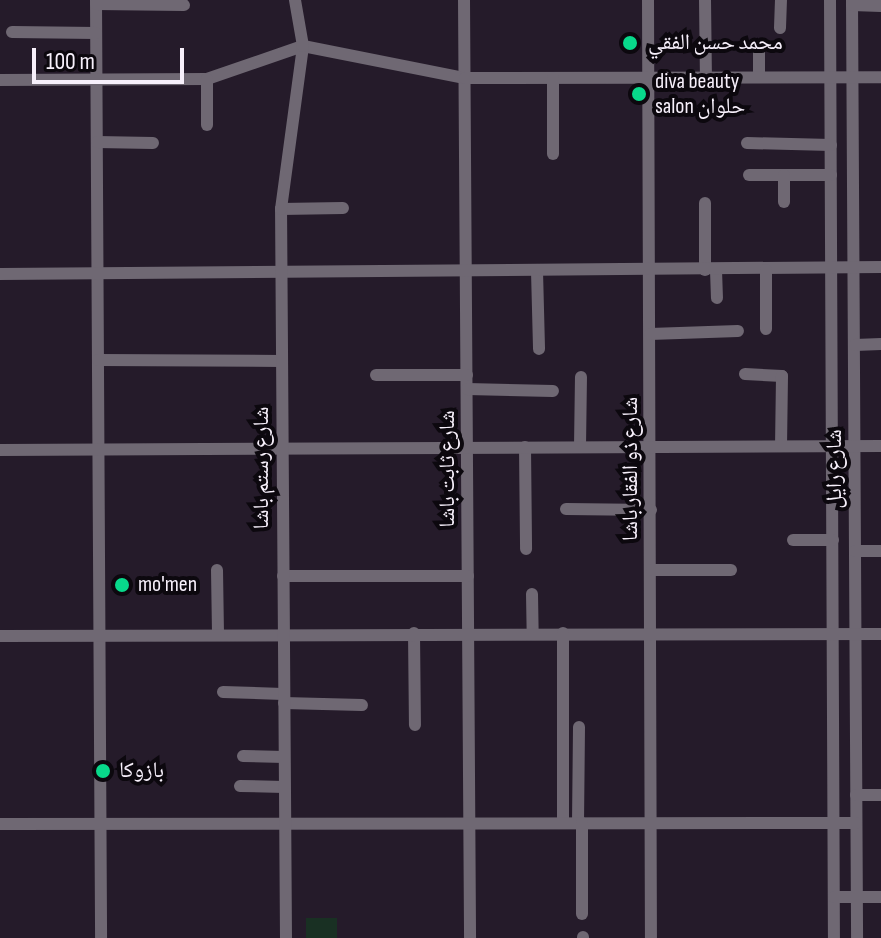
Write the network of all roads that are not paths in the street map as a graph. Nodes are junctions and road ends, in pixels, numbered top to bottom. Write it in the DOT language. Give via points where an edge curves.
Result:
graph roads {
  1 [pos="295,0"];
  2 [pos="464,0"];
  3 [pos="648,0"];
  4 [pos="705,0"];
  5 [pos="781,0"];
  6 [pos="830,0"];
  7 [pos="96,2"];
  8 [pos="852,3"];
  9 [pos="184,5"];
  10 [pos="881,6"];
  11 [pos="780,28"];
  12 [pos="12,32"];
  13 [pos="96,33"];
  14 [pos="303,46"];
  15 [pos="759,49"];
  16 [pos="706,77"];
  17 [pos="759,77"];
  18 [pos="831,77"];
  19 [pos="852,77"];
  20 [pos="881,77"];
  21 [pos="465,78"];
  22 [pos="553,78"];
  23 [pos="648,78"];
  24 [pos="96,79"];
  25 [pos="207,79"];
  26 [pos="0,80"];
  27 [pos="207,125"];
  28 [pos="97,142"];
  29 [pos="153,143"];
  30 [pos="747,143"];
  31 [pos="831,145"];
  32 [pos="553,154"];
  33 [pos="749,175"];
  34 [pos="784,175"];
  35 [pos="831,175"];
  36 [pos="784,202"];
  37 [pos="705,203"];
  38 [pos="343,208"];
  39 [pos="281,209"];
  40 [pos="832,253"];
  41 [pos="854,254"];
  42 [pos="881,267"];
  43 [pos="854,268"];
  44 [pos="832,269"];
  45 [pos="711,270"];
  46 [pos="766,270"];
  47 [pos="466,271"];
  48 [pos="537,271"];
  49 [pos="649,271"];
  50 [pos="281,272"];
  51 [pos="97,273"];
  52 [pos="0,274"];
  53 [pos="717,298"];
  54 [pos="766,329"];
  55 [pos="738,331"];
  56 [pos="650,334"];
  57 [pos="881,344"];
  58 [pos="855,345"];
  59 [pos="539,349"];
  60 [pos="98,360"];
  61 [pos="282,361"];
  62 [pos="745,374"];
  63 [pos="376,375"];
  64 [pos="581,377"];
  65 [pos="467,382"];
  66 [pos="553,391"];
  67 [pos="781,446"];
  68 [pos="833,446"];
  69 [pos="855,446"];
  70 [pos="881,446"];
  71 [pos="525,447"];
  72 [pos="580,447"];
  73 [pos="651,447"];
  74 [pos="467,448"];
  75 [pos="0,450"];
  76 [pos="98,450"];
  77 [pos="282,450"];
  78 [pos="566,509"];
  79 [pos="651,510"];
  80 [pos="793,540"];
  81 [pos="833,540"];
  82 [pos="526,549"];
  83 [pos="855,551"];
  84 [pos="881,551"];
  85 [pos="217,570"];
  86 [pos="652,570"];
  87 [pos="731,570"];
  88 [pos="283,576"];
  89 [pos="468,576"];
  90 [pos="532,594"];
  91 [pos="652,632"];
  92 [pos="414,633"];
  93 [pos="469,633"];
  94 [pos="533,633"];
  95 [pos="563,633"];
  96 [pos="833,633"];
  97 [pos="856,633"];
  98 [pos="218,634"];
  99 [pos="283,634"];
  100 [pos="881,634"];
  101 [pos="99,635"];
  102 [pos="0,636"];
  103 [pos="223,692"];
  104 [pos="284,698"];
  105 [pos="362,705"];
  106 [pos="415,725"];
  107 [pos="579,727"];
  108 [pos="243,756"];
  109 [pos="284,757"];
  110 [pos="240,786"];
  111 [pos="284,787"];
  112 [pos="856,795"];
  113 [pos="881,795"];
  114 [pos="101,823"];
  115 [pos="284,823"];
  116 [pos="470,823"];
  117 [pos="563,823"];
  118 [pos="580,823"];
  119 [pos="651,823"];
  120 [pos="834,823"];
  121 [pos="856,823"];
  122 [pos="0,824"];
  123 [pos="834,897"];
  124 [pos="857,897"];
  125 [pos="881,897"];
  126 [pos="582,914"];
  127 [pos="101,938"];
  128 [pos="286,938"];
  129 [pos="470,938"];
  130 [pos="651,938"];
  131 [pos="834,938"];
  132 [pos="857,938"];
  1 -- 14 [label="street, شارع رستم باشا"];
  2 -- 21 [label="street, شارع ثابت باشا"];
  3 -- 23 [label="street, شارع ذو الفقار باشا"];
  4 -- 16 [label="street"];
  5 -- 11 [label="street"];
  6 -- 18 [label="street, شارع رايل"];
  7 -- 9 [label="street"];
  7 -- 13 [label="street"];
  8 -- 10 [label="street"];
  8 -- 19 [label="street, شارع رايل"];
  12 -- 13 [label="street"];
  13 -- 24 [label="street"];
  14 -- 21 [label="street"];
  14 -- 25 [label="street"];
  14 -- 39 [label="street, شارع رستم باشا"];
  15 -- 17 [label="street"];
  16 -- 17 [label="street"];
  16 -- 23 [label="street"];
  17 -- 18 [label="street"];
  18 -- 19 [label="street"];
  18 -- 31 [label="street, شارع رايل"];
  19 -- 20 [label="street"];
  19 -- 41 [label="street, شارع رايل"];
  21 -- 22 [label="street"];
  21 -- 47 [label="street, شارع ثابت باشا"];
  22 -- 23 [label="street"];
  22 -- 32 [label="street"];
  23 -- 49 [label="street, شارع ذو الفقار باشا"];
  24 -- 25 [label="street"];
  24 -- 26 [label="street"];
  24 -- 28 [label="street"];
  25 -- 27 [label="street"];
  28 -- 29 [label="street"];
  28 -- 51 [label="street"];
  30 -- 31 [label="street"];
  31 -- 35 [label="street, شارع رايل"];
  33 -- 34 [label="street"];
  34 -- 35 [label="street"];
  34 -- 36 [label="street"];
  35 -- 40 [label="street, شارع رايل"];
  37 -- 45 [label="street"];
  38 -- 39 [label="street"];
  39 -- 50 [label="street, شارع رستم باشا"];
  40 -- 41 [label="street"];
  40 -- 44 [label="street, شارع رايل"];
  41 -- 43 [label="street, شارع رايل"];
  42 -- 43 [label="street"];
  43 -- 44 [label="street"];
  43 -- 58 [label="street, شارع رايل"];
  44 -- 46 [label="street"];
  44 -- 68 [label="street, شارع رايل"];
  45 -- 46 [label="street"];
  45 -- 49 [label="street"];
  45 -- 53 [label="street"];
  46 -- 54 [label="street"];
  47 -- 48 [label="street"];
  47 -- 50 [label="street"];
  47 -- 65 [label="street, شارع ثابت باشا"];
  48 -- 49 [label="street"];
  48 -- 59 [label="street"];
  49 -- 56 [label="street, شارع ذو الفقار باشا"];
  50 -- 51 [label="street"];
  50 -- 61 [label="street, شارع رستم باشا"];
  51 -- 52 [label="street"];
  51 -- 60 [label="street"];
  55 -- 56 [label="street"];
  56 -- 73 [label="street, شارع ذو الفقار باشا"];
  57 -- 58 [label="street"];
  58 -- 69 [label="street, شارع رايل"];
  60 -- 61 [label="street"];
  60 -- 76 [label="street"];
  61 -- 77 [label="street, شارع رستم باشا"];
  62 -- 67 [label="street" via="782,376"];
  63 -- 65 [label="street"];
  64 -- 72 [label="street"];
  65 -- 66 [label="street"];
  65 -- 74 [label="street, شارع ثابت باشا"];
  67 -- 68 [label="street"];
  67 -- 73 [label="street"];
  68 -- 69 [label="street"];
  68 -- 81 [label="street, شارع رايل"];
  69 -- 70 [label="street"];
  69 -- 83 [label="street, شارع رايل"];
  71 -- 72 [label="street"];
  71 -- 74 [label="street"];
  71 -- 82 [label="street"];
  72 -- 73 [label="street"];
  73 -- 79 [label="street, شارع ذو الفقار باشا"];
  74 -- 77 [label="street"];
  74 -- 89 [label="street, شارع ثابت باشا"];
  75 -- 76 [label="street"];
  76 -- 77 [label="street"];
  76 -- 101 [label="street"];
  77 -- 88 [label="street, شارع رستم باشا"];
  78 -- 79 [label="street"];
  79 -- 86 [label="street, شارع ذو الفقار باشا"];
  80 -- 81 [label="street"];
  81 -- 96 [label="street, شارع رايل"];
  83 -- 84 [label="street"];
  83 -- 97 [label="street, شارع رايل"];
  85 -- 98 [label="street"];
  86 -- 87 [label="street"];
  86 -- 91 [label="street, شارع ذو الفقار باشا"];
  88 -- 89 [label="street"];
  88 -- 99 [label="street, شارع رستم باشا"];
  89 -- 93 [label="street, شارع ثابت باشا"];
  90 -- 94 [label="street"];
  91 -- 95 [label="street"];
  91 -- 96 [label="street"];
  91 -- 119 [label="street, شارع ذو الفقار باشا"];
  92 -- 93 [label="street"];
  92 -- 99 [label="street"];
  92 -- 106 [label="street"];
  93 -- 94 [label="street"];
  93 -- 116 [label="street, شارع ثابت باشا"];
  94 -- 95 [label="street"];
  95 -- 117 [label="street"];
  96 -- 97 [label="street"];
  96 -- 120 [label="street, شارع رايل"];
  97 -- 100 [label="street"];
  97 -- 112 [label="street, شارع رايل"];
  98 -- 99 [label="street"];
  98 -- 101 [label="street"];
  99 -- 104 [label="street, شارع رستم باشا"];
  101 -- 102 [label="street"];
  101 -- 114 [label="street"];
  103 -- 104 [label="street"];
  104 -- 105 [label="street"];
  104 -- 109 [label="street, شارع رستم باشا"];
  107 -- 118 [label="street"];
  108 -- 109 [label="street"];
  109 -- 111 [label="street, شارع رستم باشا"];
  110 -- 111 [label="street"];
  111 -- 115 [label="street, شارع رستم باشا"];
  112 -- 113 [label="street"];
  112 -- 121 [label="street, شارع رايل"];
  114 -- 115 [label="street"];
  114 -- 122 [label="street"];
  114 -- 127 [label="street"];
  115 -- 116 [label="street"];
  115 -- 128 [label="street, شارع رستم باشا"];
  116 -- 117 [label="street"];
  116 -- 129 [label="street, شارع ثابت باشا"];
  117 -- 118 [label="street"];
  118 -- 119 [label="street"];
  118 -- 126 [label="street"];
  119 -- 120 [label="street"];
  119 -- 130 [label="street, شارع ذو الفقار باشا"];
  120 -- 121 [label="street"];
  120 -- 123 [label="street, شارع رايل"];
  121 -- 124 [label="street, شارع رايل"];
  123 -- 124 [label="street"];
  123 -- 131 [label="street, شارع رايل"];
  124 -- 125 [label="street"];
  124 -- 132 [label="street, شارع رايل"];
}
